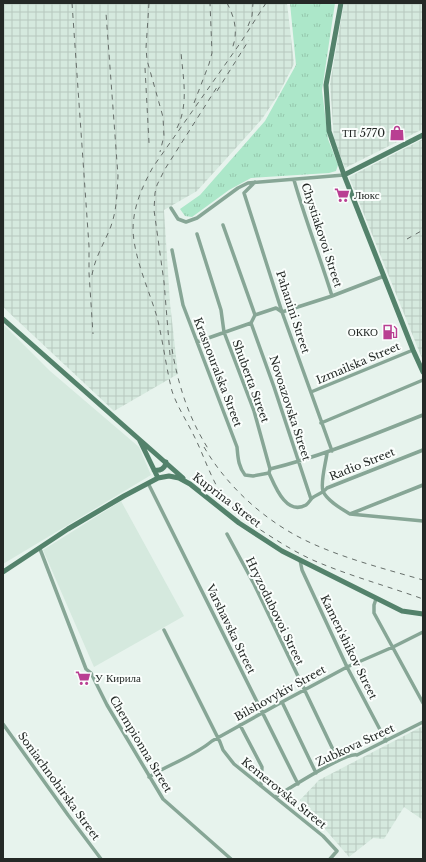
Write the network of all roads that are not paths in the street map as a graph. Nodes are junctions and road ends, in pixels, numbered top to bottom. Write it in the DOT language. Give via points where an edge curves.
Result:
graph roads {
  1 [pos="341,3"];
  2 [pos="423,135"];
  3 [pos="344,175"];
  4 [pos="294,180"];
  5 [pos="255,182"];
  6 [pos="171,208"];
  7 [pos="223,225"];
  8 [pos="197,234"];
  9 [pos="172,250"];
  10 [pos="384,276"];
  11 [pos="332,296"];
  12 [pos="282,312"];
  13 [pos="255,315"];
  14 [pos="3,319"];
  15 [pos="251,323"];
  16 [pos="224,332"];
  17 [pos="197,342"];
  18 [pos="413,350"];
  19 [pos="422,369"];
  20 [pos="423,380"];
  21 [pos="310,392"];
  22 [pos="423,415"];
  23 [pos="322,422"];
  24 [pos="139,438"];
  25 [pos="423,450"];
  26 [pos="332,451"];
  27 [pos="328,453"];
  28 [pos="166,462"];
  29 [pos="298,462"];
  30 [pos="154,470"];
  31 [pos="269,471"];
  32 [pos="158,478"];
  33 [pos="148,483"];
  34 [pos="190,484"];
  35 [pos="423,486"];
  36 [pos="324,492"];
  37 [pos="311,499"];
  38 [pos="350,514"];
  39 [pos="423,521"];
  40 [pos="227,534"];
  41 [pos="40,549"];
  42 [pos="300,560"];
  43 [pos="3,572"];
  44 [pos="376,599"];
  45 [pos="423,614"];
  46 [pos="164,630"];
  47 [pos="423,632"];
  48 [pos="393,647"];
  49 [pos="347,667"];
  50 [pos="304,690"];
  51 [pos="282,702"];
  52 [pos="423,703"];
  53 [pos="262,713"];
  54 [pos="423,722"];
  55 [pos="3,724"];
  56 [pos="240,725"];
  57 [pos="218,738"];
  58 [pos="386,741"];
  59 [pos="338,760"];
  60 [pos="316,773"];
  61 [pos="149,777"];
  62 [pos="298,784"];
  63 [pos="261,786"];
  64 [pos="275,797"];
  65 [pos="101,859"];
  66 [pos="230,859"];
  67 [pos="330,859"];
  1 -- 3 [label="main road" via="326,85 329,131"];
  2 -- 3 [label="main road"];
  3 -- 4 [label="street"];
  3 -- 10 [label="main road"];
  4 -- 5 [label="street"];
  4 -- 11 [label="street, Chystiakovoi Street"];
  5 -- 6 [label="street" via="238,188 197,218 186,222 178,219"];
  5 -- 12 [label="street, Pahanini Street" via="244,192"];
  7 -- 13 [label="street"];
  8 -- 16 [label="street, Shuberta Street" via="221,310"];
  9 -- 17 [label="street, Krasnouralska Street" via="183,304"];
  10 -- 11 [label="street"];
  10 -- 18 [label="main road"];
  11 -- 12 [label="street"];
  12 -- 13 [label="street" via="276,308"];
  12 -- 21 [label="street, Pahanini Street"];
  13 -- 15 [label="street"];
  14 -- 24 [label="main road"];
  15 -- 16 [label="street"];
  15 -- 29 [label="street, Novoazovska Street"];
  16 -- 17 [label="street"];
  16 -- 31 [label="street, Shuberta Street" via="254,412"];
  17 -- 31 [label="street, Krasnouralska Street" via="237,447 241,470 244,475 253,476"];
  18 -- 19 [label="main road"];
  18 -- 21 [label="street, Izmailska Street"];
  20 -- 23 [label="street"];
  21 -- 23 [label="street, Pahanini Street"];
  22 -- 26 [label="street"];
  23 -- 26 [label="street, Pahanini Street"];
  24 -- 28 [label="main road"];
  24 -- 30 [label="main road"];
  25 -- 36 [label="street, Radio Street" via="328,488"];
  26 -- 27 [label="street"];
  27 -- 29 [label="street"];
  27 -- 36 [label="street" via="323,482"];
  28 -- 30 [label="main road" via="162,469"];
  28 -- 34 [label="main road"];
  29 -- 31 [label="street"];
  29 -- 37 [label="street, Novoazovska Street"];
  30 -- 32 [label="main road"];
  31 -- 37 [label="street, Shuberta Street" via="278,492 289,505 305,505"];
  32 -- 33 [label="main road, Kuprina Street"];
  32 -- 34 [label="main road, Kuprina Street" via="169,476"];
  33 -- 41 [label="main road, Kuprina Street" via="68,529"];
  33 -- 53 [label="street, Varshavska Street"];
  34 -- 42 [label="main road, Kuprina Street" via="239,523"];
  35 -- 38 [label="street"];
  36 -- 37 [label="street, Radio Street"];
  36 -- 38 [label="street" via="336,506"];
  38 -- 39 [label="street"];
  40 -- 50 [label="street, Hryzodubovoi Street" via="254,584"];
  41 -- 43 [label="main road, Kuprina Street"];
  41 -- 61 [label="street, Chempionna Street" via="86,669 91,673"];
  42 -- 44 [label="main road, Kuprina Street"];
  42 -- 49 [label="street, Kamen'shikov Street" via="302,570"];
  44 -- 45 [label="main road, Kuprina Street" via="402,611"];
  44 -- 48 [label="street" via="374,613"];
  46 -- 57 [label="street, Kemerovska Street"];
  47 -- 48 [label="street, Bilshovykiv Street"];
  48 -- 49 [label="street, Bilshovykiv Street"];
  48 -- 52 [label="street"];
  49 -- 50 [label="street, Bilshovykiv Street"];
  49 -- 58 [label="street, Kamen'shikov Street"];
  50 -- 51 [label="street, Bilshovykiv Street"];
  50 -- 59 [label="street, Hryzodubovoi Street"];
  51 -- 53 [label="street, Bilshovykiv Street"];
  51 -- 60 [label="street"];
  53 -- 56 [label="street, Bilshovykiv Street"];
  53 -- 62 [label="street, Varshavska Street"];
  54 -- 58 [label="street, Zubkova Street"];
  55 -- 65 [label="street, Soniachnohirska Street"];
  56 -- 57 [label="street, Bilshovykiv Street"];
  56 -- 63 [label="street" via="262,767"];
  57 -- 61 [label="street, Bilshovykiv Street"];
  57 -- 63 [label="street, Kemerovska Street" via="222,750 234,764"];
  58 -- 59 [label="street, Zubkova Street" via="357,755"];
  59 -- 60 [label="street, Zubkova Street"];
  60 -- 62 [label="street, Zubkova Street"];
  61 -- 66 [label="street, Chempionna Street" via="163,799"];
  62 -- 64 [label="street, Zubkova Street"];
  63 -- 64 [label="street, Kemerovska Street"];
  64 -- 67 [label="street, Kemerovska Street" via="323,836 337,851"];
}
